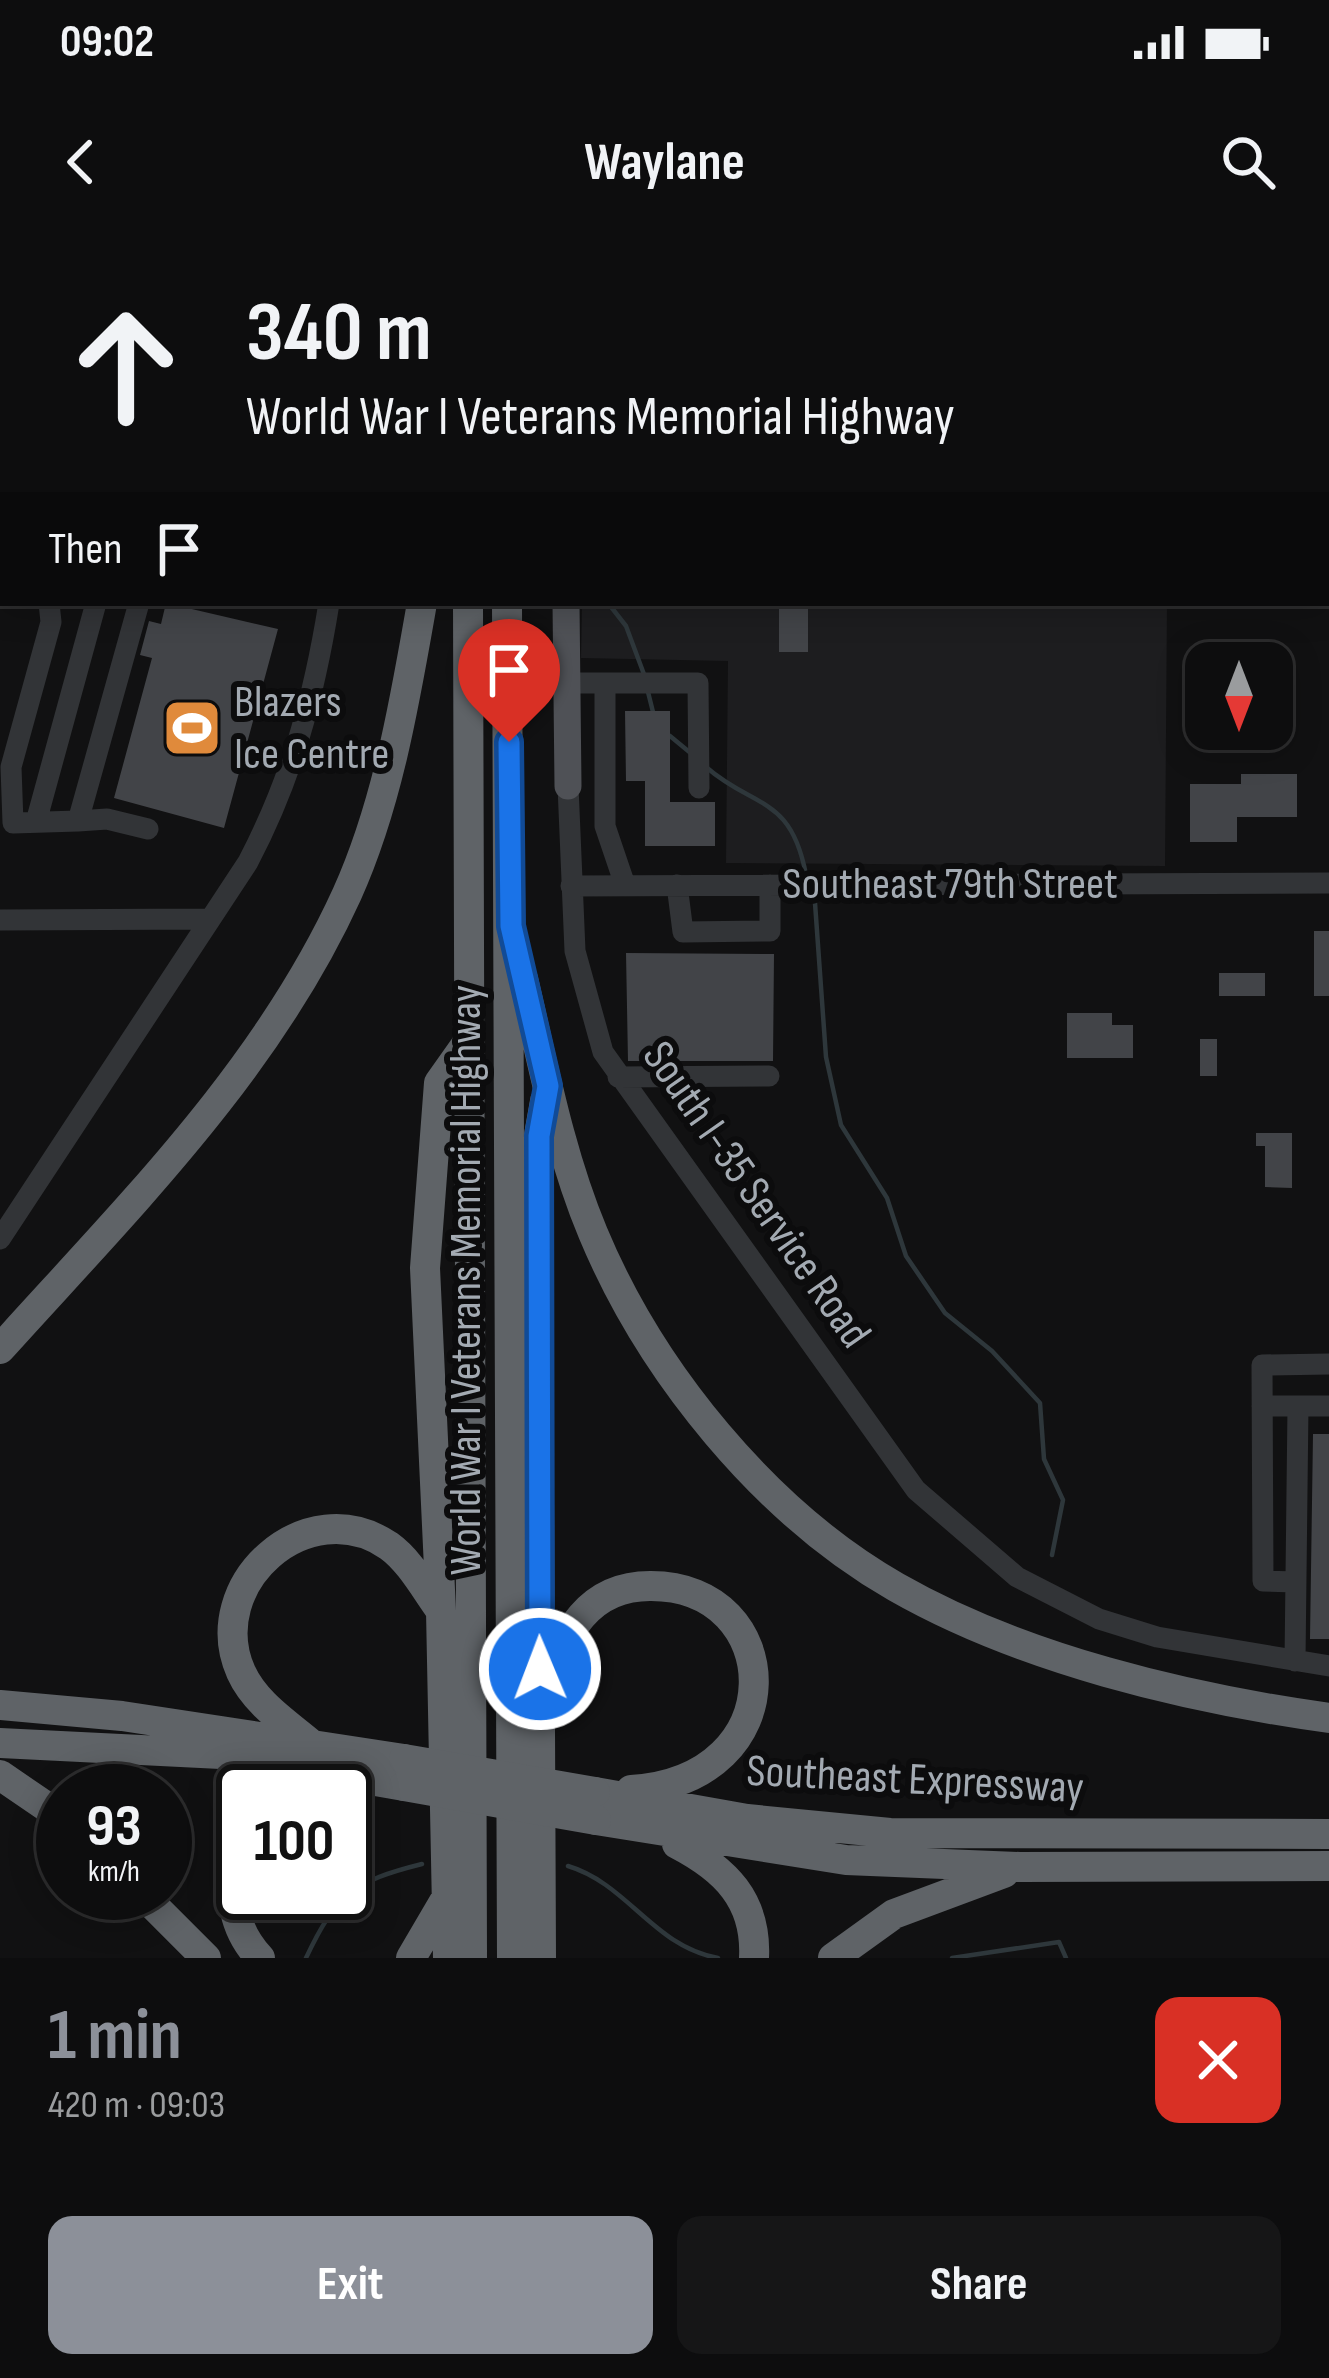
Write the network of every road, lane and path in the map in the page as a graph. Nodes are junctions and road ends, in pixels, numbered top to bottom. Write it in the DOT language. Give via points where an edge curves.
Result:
graph roads {
  1 [pos="49,606"];
  2 [pos="95,606"];
  3 [pos="138,606"];
  4 [pos="328,606"];
  5 [pos="421,606"];
  6 [pos="468,606"];
  7 [pos="507,606"];
  8 [pos="566,606"];
  9 [pos="567,683"];
  10 [pos="605,683"];
  11 [pos="568,786"];
  12 [pos="699,788"];
  13 [pos="78,821"];
  14 [pos="36,822"];
  15 [pos="148,829"];
  16 [pos="1329,883"];
  17 [pos="625,885"];
  18 [pos="677,885"];
  19 [pos="770,885"];
  20 [pos="572,886"];
  21 [pos="210,919"];
  22 [pos="0,920"];
  23 [pos="511,926"];
  24 [pos="468,1042"];
  25 [pos="769,1076"];
  26 [pos="618,1077"];
  27 [pos="548,1086"];
  28 [pos="0,1239"];
  29 [pos="0,1349"];
  30 [pos="1329,1364"];
  31 [pos="1262,1406"];
  32 [pos="1298,1406"];
  33 [pos="1329,1406"];
  34 [pos="1296,1582"];
  35 [pos="441,1610"];
  36 [pos="1295,1661"];
  37 [pos="1329,1666"];
  38 [pos="0,1706"];
  39 [pos="541,1708"];
  40 [pos="1329,1718"];
  41 [pos="0,1743"];
  42 [pos="311,1744"];
  43 [pos="264,1764"];
  44 [pos="404,1773"];
  45 [pos="0,1775"];
  46 [pos="372,1776"];
  47 [pos="36,1800"];
  48 [pos="596,1806"];
  49 [pos="650,1831"];
  50 [pos="1329,1834"];
  51 [pos="1329,1866"];
  52 [pos="1021,1867"];
  53 [pos="448,1894"];
  54 [pos="168,1920"];
  55 [pos="238,1920"];
  56 [pos="541,1942"];
  57 [pos="206,1958"];
  58 [pos="260,1958"];
  59 [pos="411,1958"];
  60 [pos="448,1958"];
  61 [pos="472,1958"];
  62 [pos="512,1958"];
  63 [pos="551,1958"];
  64 [pos="754,1958"];
  65 [pos="833,1958"];
  1 -- 14 [label="street" via="11,766 13,823"];
  2 -- 14 [label="street"];
  3 -- 13 [label="street"];
  4 -- 21 [label="street" via="303,740 276,809"];
  5 -- 29 [label="highway" via="381,795 349,890 304,979 213,1112"];
  6 -- 24 [label="highway, World War I Veterans Memorial Highway"];
  7 -- 23 [label="highway, World War I Veterans Memorial Highway"];
  8 -- 9 [label="main road, South I-35 Service Road"];
  9 -- 10 [label="street"];
  9 -- 11 [label="main road, South I-35 Service Road"];
  10 -- 12 [label="street" via="698,683"];
  10 -- 17 [label="street" via="604,826"];
  11 -- 20 [label="street, South I-35 Service Road"];
  13 -- 14 [label="street"];
  13 -- 15 [label="street"];
  16 -- 19 [label="street, Southeast 79th Street"];
  17 -- 18 [label="street, Southeast 79th Street"];
  17 -- 20 [label="street, Southeast 79th Street"];
  18 -- 19 [label="street, Southeast 79th Street"];
  18 -- 19 [label="street" via="682,932 770,931"];
  20 -- 26 [label="street, South I-35 Service Road" via="581,985"];
  21 -- 22 [label="street"];
  21 -- 28 [label="street"];
  23 -- 27 [label="highway"];
  23 -- 62 [label="highway, World War I Veterans Memorial Highway"];
  24 -- 35 [label="highway" via="439,1083 425,1268"];
  24 -- 61 [label="highway, World War I Veterans Memorial Highway"];
  25 -- 26 [label="street"];
  26 -- 36 [label="street, South I-35 Service Road" via="894,1462 961,1534 1017,1577 1099,1619"];
  27 -- 39 [label="highway" via="539,1157"];
  27 -- 40 [label="highway" via="593,1233 630,1306 740,1459 811,1525 892,1585 1035,1651"];
  30 -- 31 [label="street" via="1262,1365"];
  31 -- 32 [label="street"];
  31 -- 34 [label="street" via="1263,1581"];
  32 -- 33 [label="street"];
  32 -- 34 [label="street"];
  34 -- 36 [label="street"];
  35 -- 42 [label="highway" via="389,1546 356,1533 302,1535 252,1570 236,1603 235,1655 263,1705"];
  35 -- 53 [label="highway"];
  36 -- 37 [label="street, South I-35 Service Road"];
  38 -- 42 [label="highway, Southeast Expressway"];
  39 -- 48 [label="highway" via="572,1624 609,1594 678,1588 734,1625 750,1659 753,1697 726,1756 680,1782"];
  39 -- 56 [label="highway"];
  41 -- 43 [label="highway, Southeast Expressway" via="149,1747"];
  42 -- 44 [label="highway, Southeast Expressway"];
  44 -- 46 [label="highway, Southeast Expressway"];
  44 -- 48 [label="highway, Southeast Expressway, bridge"];
  45 -- 47 [label="highway"];
  48 -- 49 [label="highway, Southeast Expressway"];
  48 -- 50 [label="highway, Southeast Expressway" via="890,1833"];
  49 -- 52 [label="highway, Southeast Expressway" via="847,1860"];
  49 -- 64 [label="highway" via="730,1879 753,1924"];
  51 -- 52 [label="highway, Southeast Expressway"];
  52 -- 65 [label="highway" via="894,1914"];
  53 -- 59 [label="highway"];
  53 -- 60 [label="highway"];
  54 -- 57 [label="highway"];
  55 -- 58 [label="highway"];
  56 -- 63 [label="highway"];
}
